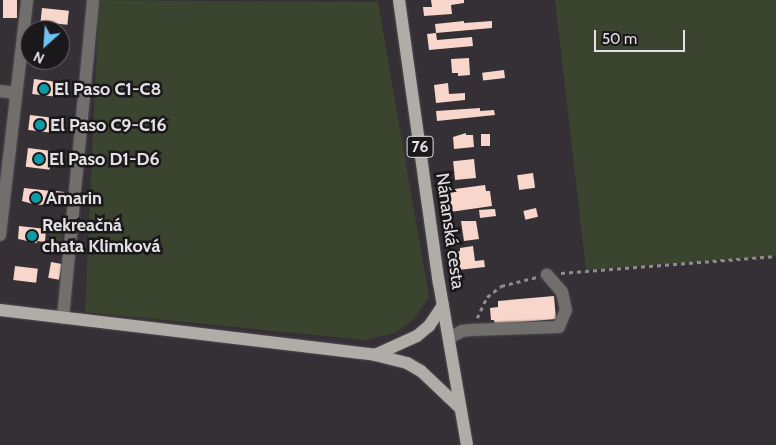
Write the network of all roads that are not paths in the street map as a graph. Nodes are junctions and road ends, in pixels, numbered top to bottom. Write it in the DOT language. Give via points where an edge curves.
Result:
graph roads {
  1 [pos="27,0"];
  2 [pos="93,0"];
  3 [pos="399,0"];
  4 [pos="0,91"];
  5 [pos="16,93"];
  6 [pos="2,200"];
  7 [pos="0,235"];
  8 [pos="546,275"];
  9 [pos="443,305"];
  10 [pos="0,310"];
  11 [pos="63,318"];
  12 [pos="449,338"];
  13 [pos="375,355"];
  14 [pos="460,408"];
  15 [pos="467,445"];
  1 -- 5 [label="street"];
  2 -- 11 [label="street"];
  3 -- 9 [label="main road, Nánanská cesta / 76"];
  4 -- 5 [label="street"];
  5 -- 6 [label="street"];
  6 -- 7 [label="street"];
  8 -- 12 [label="street" via="562,292 566,310 559,327 471,330"];
  9 -- 12 [label="main road, Nánanská cesta / 76"];
  9 -- 13 [label="main road" via="429,326 417,336"];
  10 -- 11 [label="main road"];
  11 -- 13 [label="main road"];
  12 -- 14 [label="main road, Nánanská cesta / 76"];
  13 -- 14 [label="main road" via="407,363 421,371"];
  14 -- 15 [label="main road, 76"];
}
